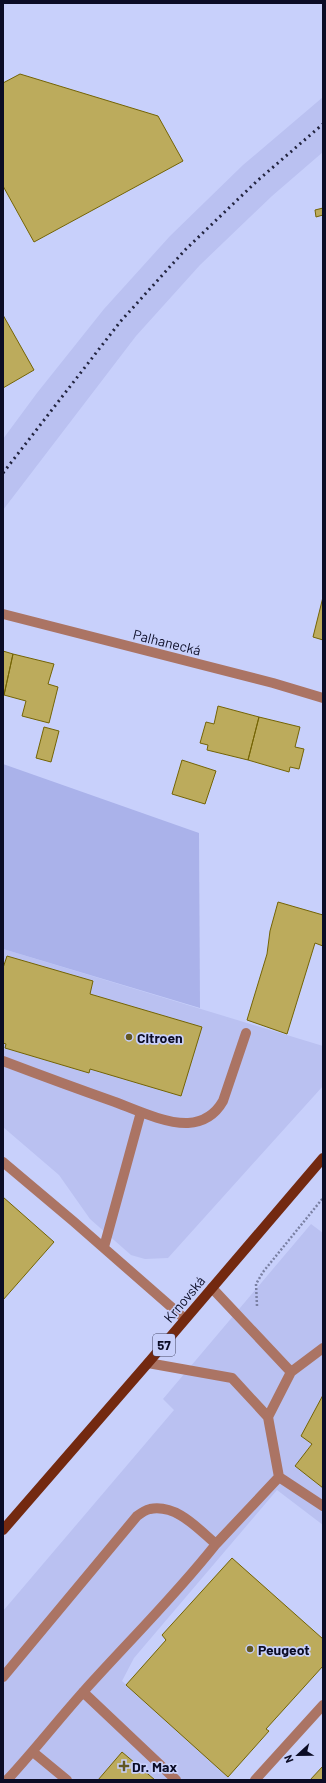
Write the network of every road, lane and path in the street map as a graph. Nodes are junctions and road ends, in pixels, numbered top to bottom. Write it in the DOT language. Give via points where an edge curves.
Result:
graph roads {
  1 [pos="3,614"];
  2 [pos="323,698"];
  3 [pos="246,1033"];
  4 [pos="3,1061"];
  5 [pos="141,1112"];
  6 [pos="323,1158"];
  7 [pos="3,1162"];
  8 [pos="323,1198"];
  9 [pos="104,1247"];
  10 [pos="212,1288"];
  11 [pos="259,1312"];
  12 [pos="185,1320"];
  13 [pos="323,1348"];
  14 [pos="148,1363"];
  15 [pos="291,1372"];
  16 [pos="268,1417"];
  17 [pos="279,1477"];
  18 [pos="323,1506"];
  19 [pos="3,1530"];
  20 [pos="216,1544"];
  21 [pos="3,1677"];
  22 [pos="83,1692"];
  23 [pos="323,1706"];
  24 [pos="33,1752"];
  25 [pos="7,1780"];
  26 [pos="67,1780"];
  27 [pos="176,1780"];
  28 [pos="255,1780"];
  1 -- 2 [label="street, Palhanecká"];
  3 -- 5 [label="street" via="223,1101 217,1111 198,1122 188,1123 177,1123"];
  4 -- 5 [label="street"];
  5 -- 9 [label="street"];
  6 -- 10 [label="main road, Krnovská / 57"];
  7 -- 9 [label="street"];
  8 -- 11 [label="path" via="256,1284"];
  9 -- 12 [label="street"];
  10 -- 12 [label="main road, Krnovská / 57"];
  10 -- 15 [label="street"];
  12 -- 14 [label="main road, Krnovská / 57"];
  13 -- 15 [label="street"];
  14 -- 16 [label="street" via="232,1378"];
  14 -- 19 [label="main road, Krnovská / 57"];
  15 -- 16 [label="street"];
  16 -- 17 [label="street"];
  17 -- 18 [label="street"];
  17 -- 20 [label="street"];
  20 -- 21 [label="street" via="177,1512 162,1508 149,1509 137,1516"];
  20 -- 22 [label="street" via="193,1574"];
  22 -- 24 [label="street"];
  22 -- 27 [label="street"];
  23 -- 28 [label="street"];
  24 -- 25 [label="street"];
  24 -- 26 [label="street"];
}
